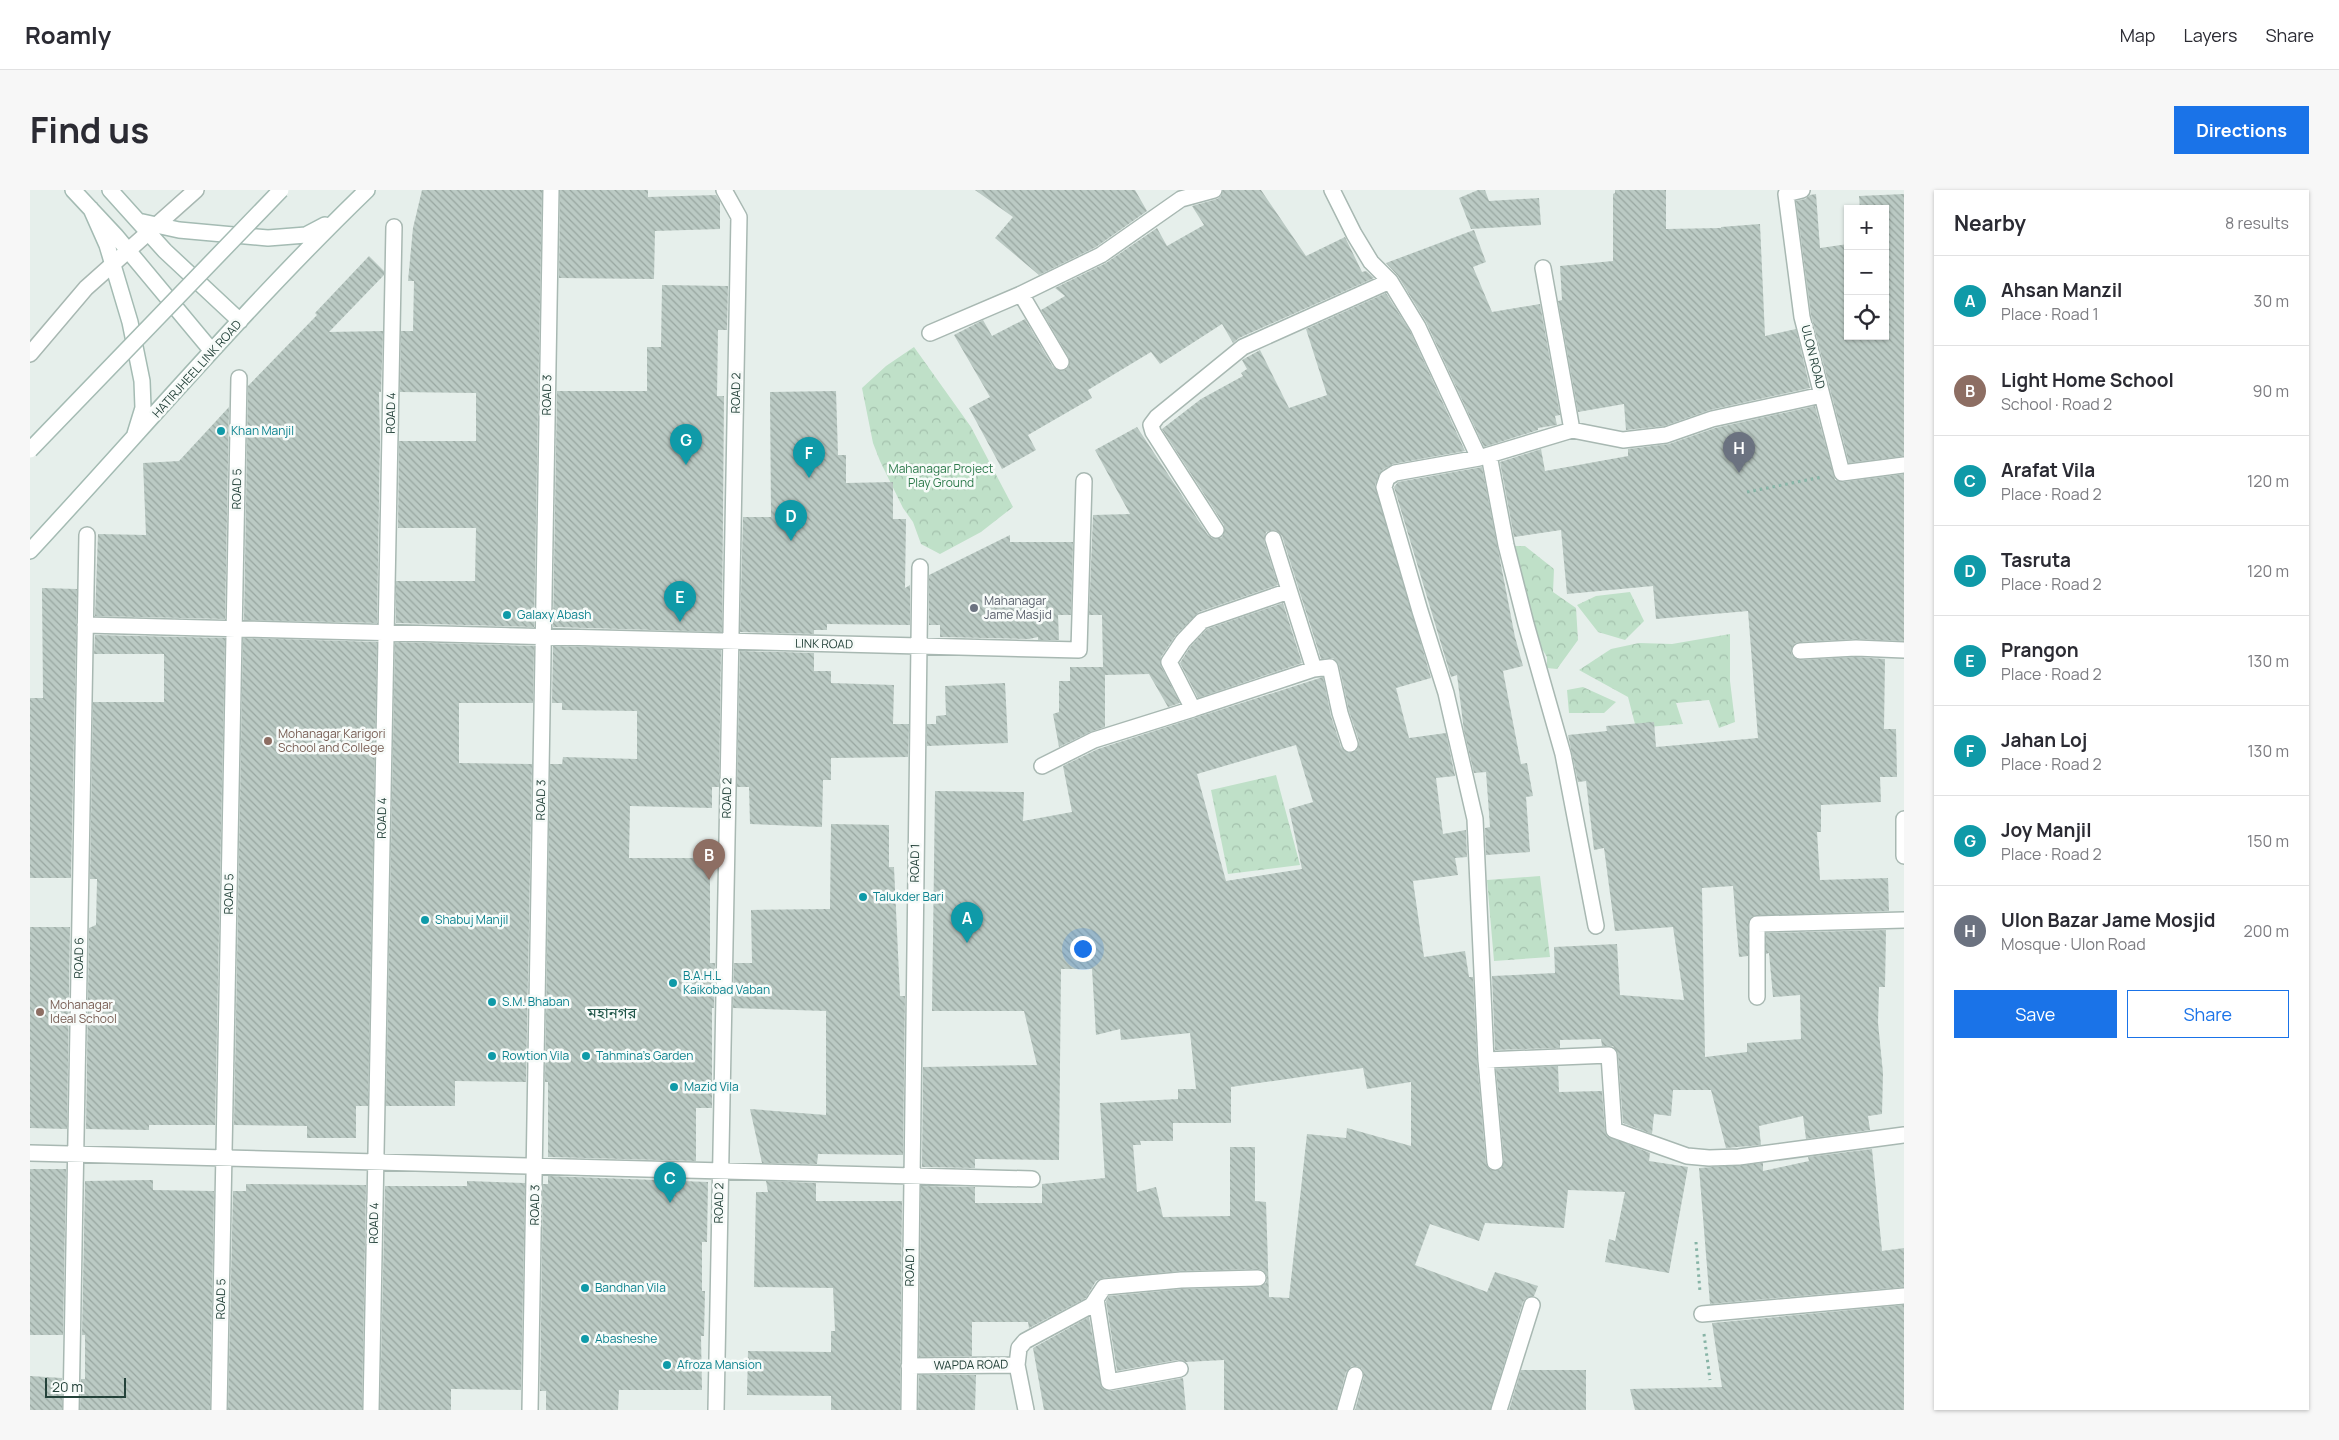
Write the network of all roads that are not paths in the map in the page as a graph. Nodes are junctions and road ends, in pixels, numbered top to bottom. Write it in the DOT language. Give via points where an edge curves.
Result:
graph roads {
  1 [pos="73,190"];
  2 [pos="196,190"];
  3 [pos="281,190"];
  4 [pos="367,190"];
  5 [pos="552,190"];
  6 [pos="724,190"];
  7 [pos="1214,190"];
  8 [pos="1332,190"];
  9 [pos="1802,190"];
  10 [pos="111,192"];
  11 [pos="91,209"];
  12 [pos="343,213"];
  13 [pos="394,226"];
  14 [pos="154,230"];
  15 [pos="129,251"];
  16 [pos="113,265"];
  17 [pos="1543,268"];
  18 [pos="1390,281"];
  19 [pos="1021,294"];
  20 [pos="240,321"];
  21 [pos="930,333"];
  22 [pos="211,350"];
  23 [pos="30,354"];
  24 [pos="1061,362"];
  25 [pos="239,378"];
  26 [pos="1822,395"];
  27 [pos="1572,430"];
  28 [pos="134,439"];
  29 [pos="30,450"];
  30 [pos="1484,457"];
  31 [pos="1904,465"];
  32 [pos="1084,481"];
  33 [pos="1216,530"];
  34 [pos="87,535"];
  35 [pos="1272,540"];
  36 [pos="30,551"];
  37 [pos="920,567"];
  38 [pos="1289,592"];
  39 [pos="85,625"];
  40 [pos="234,629"];
  41 [pos="386,633"];
  42 [pos="543,637"];
  43 [pos="731,642"];
  44 [pos="918,646"];
  45 [pos="1904,650"];
  46 [pos="1800,651"];
  47 [pos="1314,669"];
  48 [pos="1193,708"];
  49 [pos="1350,744"];
  50 [pos="1042,766"];
  51 [pos="1904,819"];
  52 [pos="1904,831"];
  53 [pos="1904,856"];
  54 [pos="1904,920"];
  55 [pos="1596,926"];
  56 [pos="1757,997"];
  57 [pos="1486,1060"];
  58 [pos="1904,1135"];
  59 [pos="30,1153"];
  60 [pos="76,1154"];
  61 [pos="224,1158"];
  62 [pos="375,1162"];
  63 [pos="1495,1162"];
  64 [pos="536,1167"];
  65 [pos="720,1171"];
  66 [pos="911,1176"];
  67 [pos="1032,1179"];
  68 [pos="1258,1278"];
  69 [pos="1904,1296"];
  70 [pos="1096,1299"];
  71 [pos="1532,1305"];
  72 [pos="1702,1314"];
  73 [pos="1017,1365"];
  74 [pos="909,1366"];
  75 [pos="1180,1369"];
  76 [pos="1355,1375"];
  77 [pos="71,1410"];
  78 [pos="219,1410"];
  79 [pos="371,1410"];
  80 [pos="530,1410"];
  81 [pos="716,1410"];
  82 [pos="909,1410"];
  83 [pos="1026,1410"];
  84 [pos="1345,1410"];
  85 [pos="1499,1410"];
  1 -- 11 [label="street"];
  2 -- 14 [label="street"];
  3 -- 29 [label="street, bridge"];
  4 -- 12 [label="street, HATIRJHEEL LINK ROAD"];
  5 -- 42 [label="street, ROAD 3"];
  6 -- 43 [label="street, ROAD 2" via="739,217"];
  7 -- 19 [label="street" via="1181,199 1101,255"];
  8 -- 18 [label="street" via="1371,262"];
  9 -- 26 [label="street, ULON ROAD" via="1786,194 1802,318"];
  10 -- 14 [label="street" via="138,221"];
  11 -- 15 [label="street"];
  11 -- 16 [label="street"];
  12 -- 14 [label="street" via="318,230 292,237"];
  12 -- 20 [label="street, HATIRJHEEL LINK ROAD"];
  13 -- 41 [label="street, ROAD 4"];
  14 -- 15 [label="street"];
  14 -- 20 [label="street"];
  15 -- 16 [label="street"];
  15 -- 22 [label="street"];
  16 -- 23 [label="street" via="86,288"];
  16 -- 28 [label="street" via="130,322 142,381 143,408"];
  17 -- 27 [label="street"];
  18 -- 30 [label="street" via="1418,327"];
  18 -- 33 [label="street" via="1243,347 1151,425"];
  19 -- 21 [label="street"];
  19 -- 24 [label="street"];
  20 -- 22 [label="street, HATIRJHEEL LINK ROAD"];
  22 -- 28 [label="street, HATIRJHEEL LINK ROAD"];
  25 -- 40 [label="street, ROAD 5"];
  26 -- 27 [label="street" via="1712,419 1666,436 1622,440"];
  26 -- 31 [label="street, ULON ROAD" via="1842,472"];
  27 -- 30 [label="street"];
  28 -- 36 [label="street, HATIRJHEEL LINK ROAD"];
  30 -- 55 [label="street" via="1563,754"];
  30 -- 57 [label="street" via="1395,472 1386,478 1384,486 1446,693 1475,819"];
  32 -- 44 [label="street" via="1079,650"];
  34 -- 39 [label="street, ROAD 6"];
  35 -- 38 [label="street"];
  37 -- 44 [label="street, ROAD 1"];
  38 -- 47 [label="street"];
  38 -- 48 [label="street" via="1202,621 1184,641 1169,662"];
  39 -- 40 [label="street, LINK ROAD"];
  39 -- 60 [label="street, ROAD 6"];
  40 -- 41 [label="street, LINK ROAD"];
  40 -- 61 [label="street, ROAD 5"];
  41 -- 42 [label="street, LINK ROAD"];
  41 -- 62 [label="street, ROAD 4"];
  42 -- 43 [label="street, LINK ROAD"];
  42 -- 64 [label="street, ROAD 3"];
  43 -- 44 [label="street, LINK ROAD"];
  43 -- 65 [label="street, ROAD 2"];
  44 -- 66 [label="street, ROAD 1"];
  45 -- 46 [label="street"];
  47 -- 48 [label="street"];
  47 -- 49 [label="street" via="1330,667"];
  48 -- 50 [label="street" via="1094,740"];
  51 -- 52 [label="street"];
  52 -- 53 [label="street"];
  54 -- 56 [label="street" via="1756,924"];
  57 -- 58 [label="street" via="1609,1055 1614,1130 1687,1156 1739,1157"];
  57 -- 63 [label="street"];
  59 -- 60 [label="street"];
  60 -- 61 [label="street"];
  60 -- 77 [label="street, ROAD 6"];
  61 -- 62 [label="street"];
  61 -- 78 [label="street, ROAD 5"];
  62 -- 64 [label="street"];
  62 -- 79 [label="street, ROAD 4"];
  64 -- 65 [label="street"];
  64 -- 80 [label="street, ROAD 3"];
  65 -- 66 [label="street"];
  65 -- 81 [label="street, ROAD 2"];
  66 -- 67 [label="street"];
  66 -- 74 [label="street, ROAD 1"];
  68 -- 70 [label="street" via="1104,1287"];
  69 -- 72 [label="street"];
  70 -- 73 [label="street" via="1025,1341 1019,1348"];
  70 -- 75 [label="street" via="1109,1382"];
  71 -- 85 [label="street"];
  73 -- 74 [label="street, WAPDA ROAD"];
  73 -- 83 [label="street, WAPDA ROAD"];
  74 -- 82 [label="street, ROAD 1"];
  76 -- 84 [label="street"];
}
